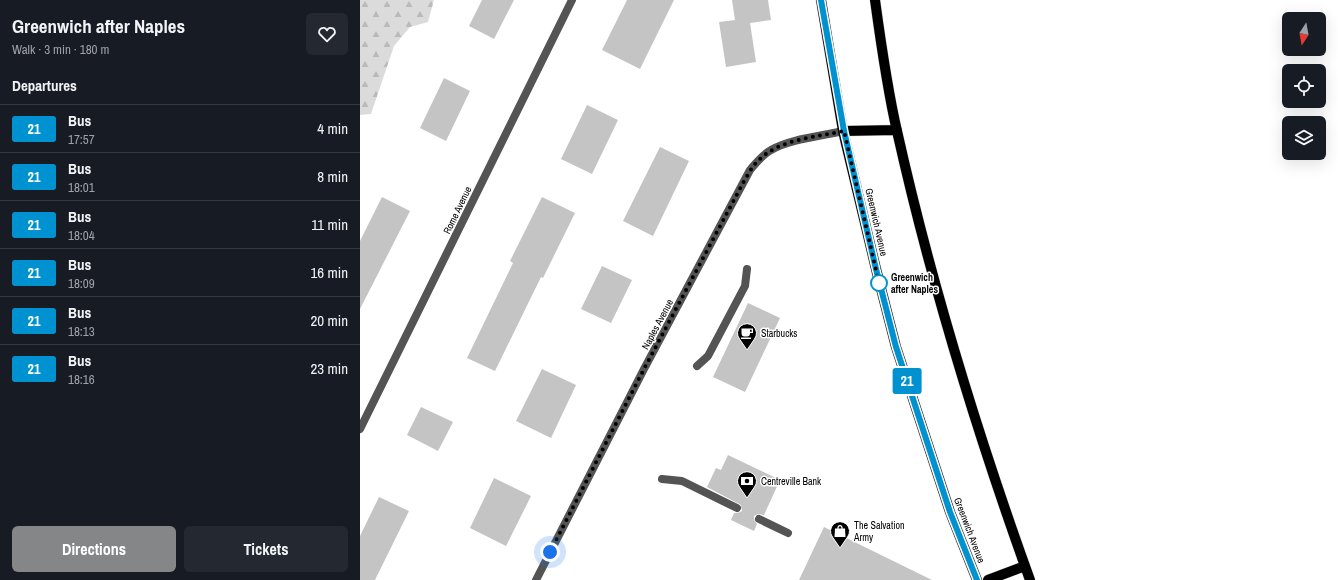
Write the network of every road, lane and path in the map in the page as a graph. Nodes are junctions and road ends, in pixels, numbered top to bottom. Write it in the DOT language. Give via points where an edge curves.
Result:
graph roads {
  1 [pos="572,0"];
  2 [pos="821,0"];
  3 [pos="875,0"];
  4 [pos="897,130"];
  5 [pos="844,131"];
  6 [pos="746,268"];
  7 [pos="697,366"];
  8 [pos="360,429"];
  9 [pos="662,479"];
  10 [pos="736,508"];
  11 [pos="759,519"];
  12 [pos="788,533"];
  13 [pos="1025,566"];
  14 [pos="536,580"];
  15 [pos="977,580"];
  16 [pos="988,580"];
  17 [pos="1030,580"];
  1 -- 8 [label="street, Rome Avenue"];
  2 -- 5 [label="main road, Greenwich Avenue"];
  3 -- 4 [label="main road"];
  4 -- 5 [label="main road"];
  4 -- 13 [label="main road" via="932,274 954,349"];
  5 -- 14 [label="street, Naples Avenue" via="783,144 770,150 750,170"];
  5 -- 15 [label="main road, Greenwich Avenue" via="896,347 950,512"];
  6 -- 7 [label="street" via="745,286 708,356"];
  9 -- 10 [label="street" via="682,481"];
  11 -- 12 [label="street"];
  13 -- 16 [label="main road"];
  13 -- 17 [label="main road"];
}
